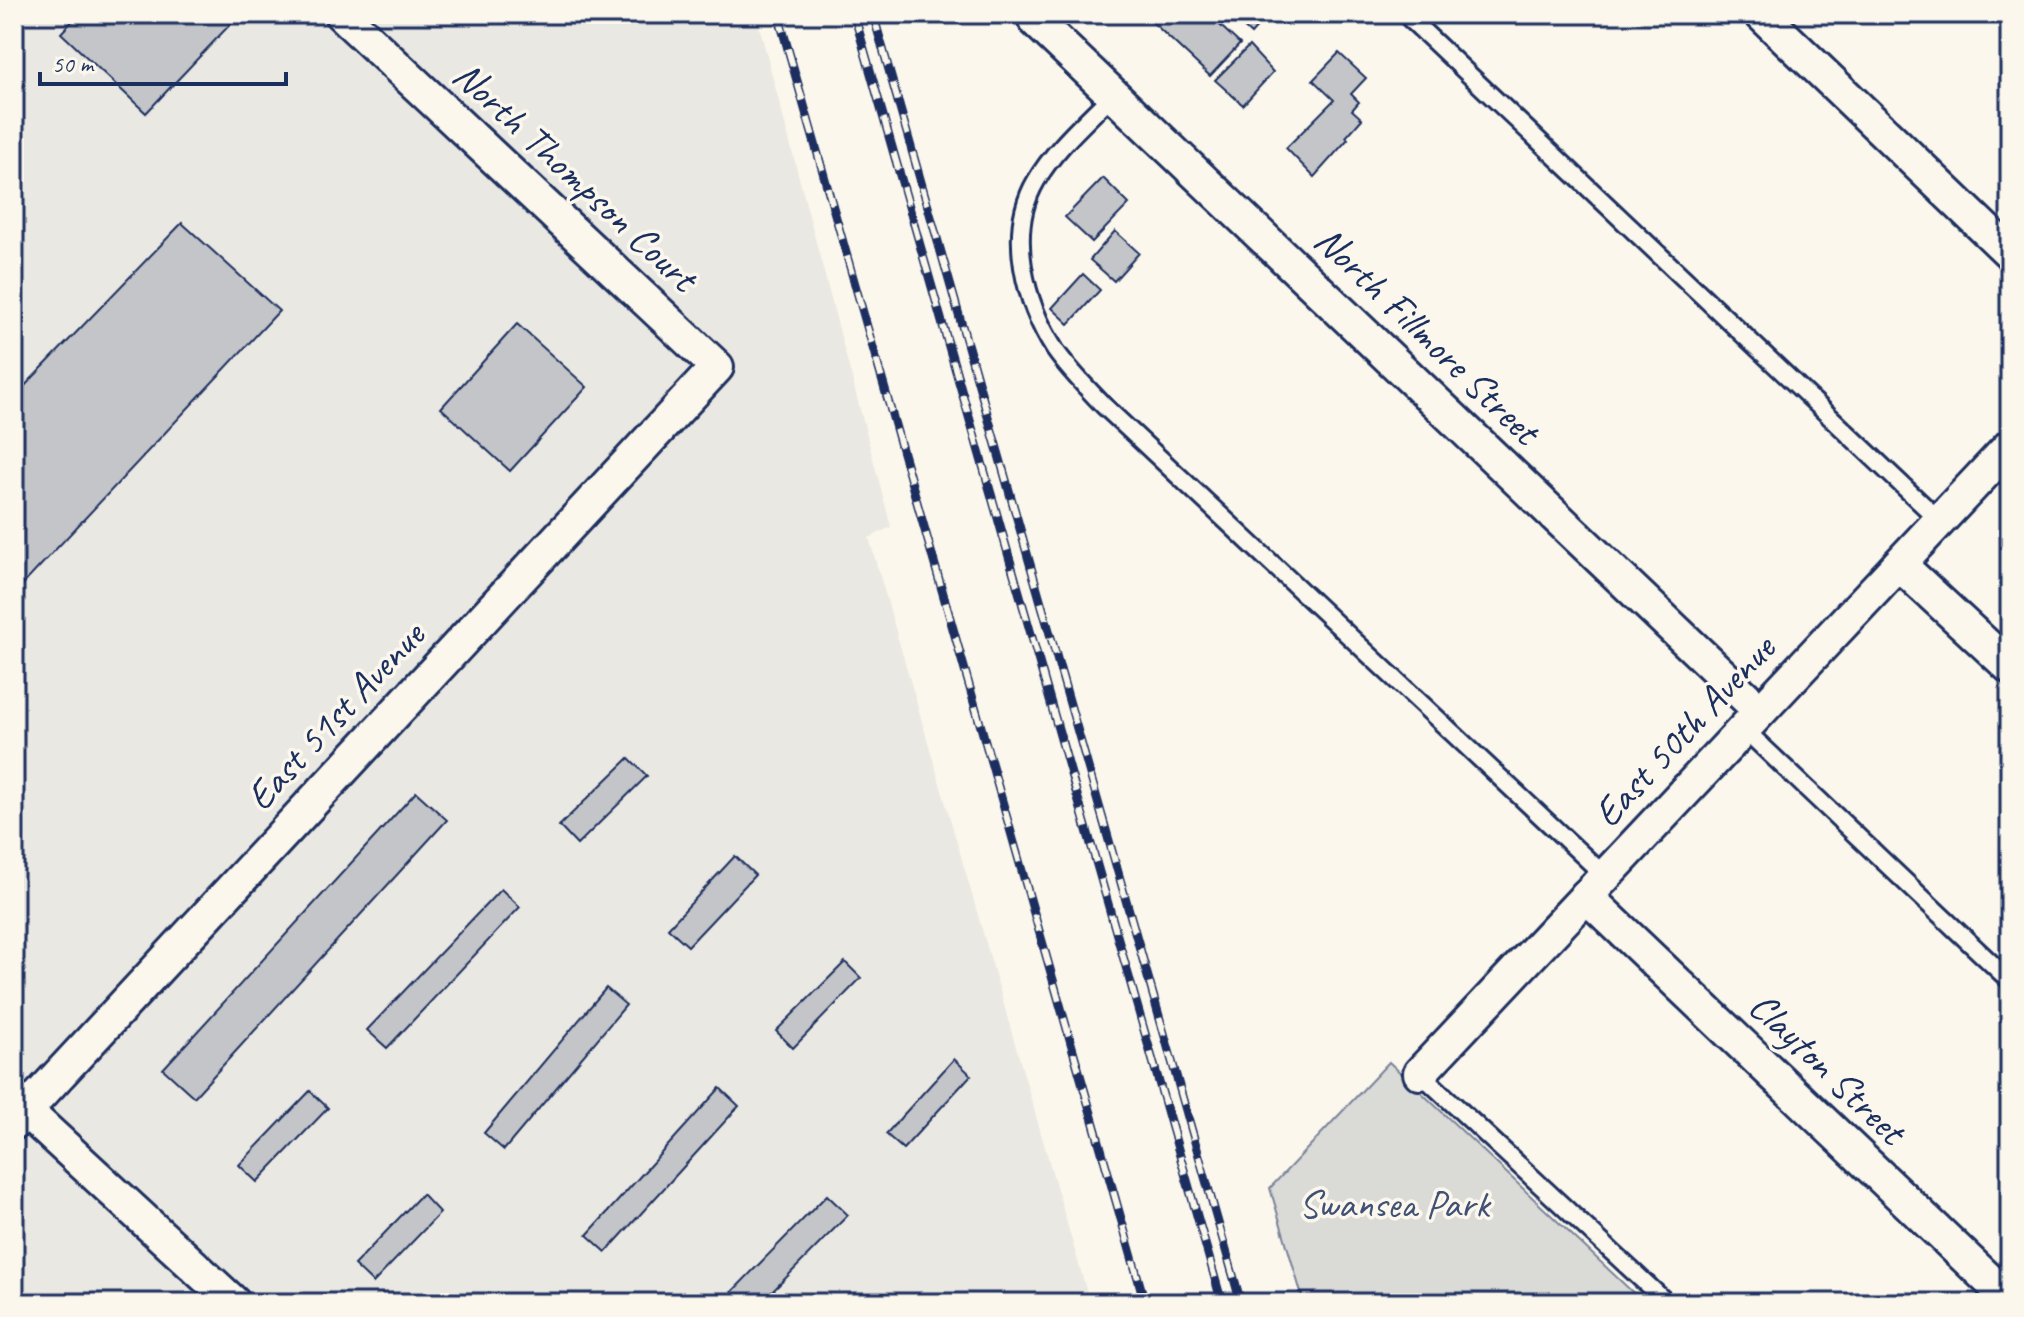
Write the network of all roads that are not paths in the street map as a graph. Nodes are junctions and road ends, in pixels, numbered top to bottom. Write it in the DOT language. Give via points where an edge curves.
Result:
graph roads {
  1 [pos="341,14"];
  2 [pos="1405,14"];
  3 [pos="1761,14"];
  4 [pos="1038,17"];
  5 [pos="1113,94"];
  6 [pos="2010,253"];
  7 [pos="717,367"];
  8 [pos="2010,446"];
  9 [pos="1940,521"];
  10 [pos="1899,564"];
  11 [pos="2010,667"];
  12 [pos="1752,720"];
  13 [pos="1596,886"];
  14 [pos="2010,981"];
  15 [pos="1420,1073"];
  16 [pos="18,1111"];
  17 [pos="2010,1300"];
  18 [pos="234,1303"];
  19 [pos="1667,1303"];
  1 -- 7 [label="street, North Thompson Court"];
  2 -- 9 [label="lane"];
  3 -- 6 [label="street"];
  4 -- 5 [label="street, North Fillmore Street"];
  5 -- 12 [label="street, North Fillmore Street"];
  5 -- 13 [label="lane" via="1051,161 1022,211 1028,290 1055,350 1114,416"];
  7 -- 16 [label="street, East 51st Avenue"];
  8 -- 9 [label="street, East 50th Avenue"];
  9 -- 10 [label="street, East 50th Avenue"];
  10 -- 11 [label="street"];
  10 -- 12 [label="street, East 50th Avenue"];
  12 -- 13 [label="street, East 50th Avenue"];
  12 -- 14 [label="lane"];
  13 -- 15 [label="street, East 50th Avenue"];
  13 -- 17 [label="street, Clayton Street"];
  15 -- 19 [label="lane"];
  16 -- 18 [label="street"];
}
